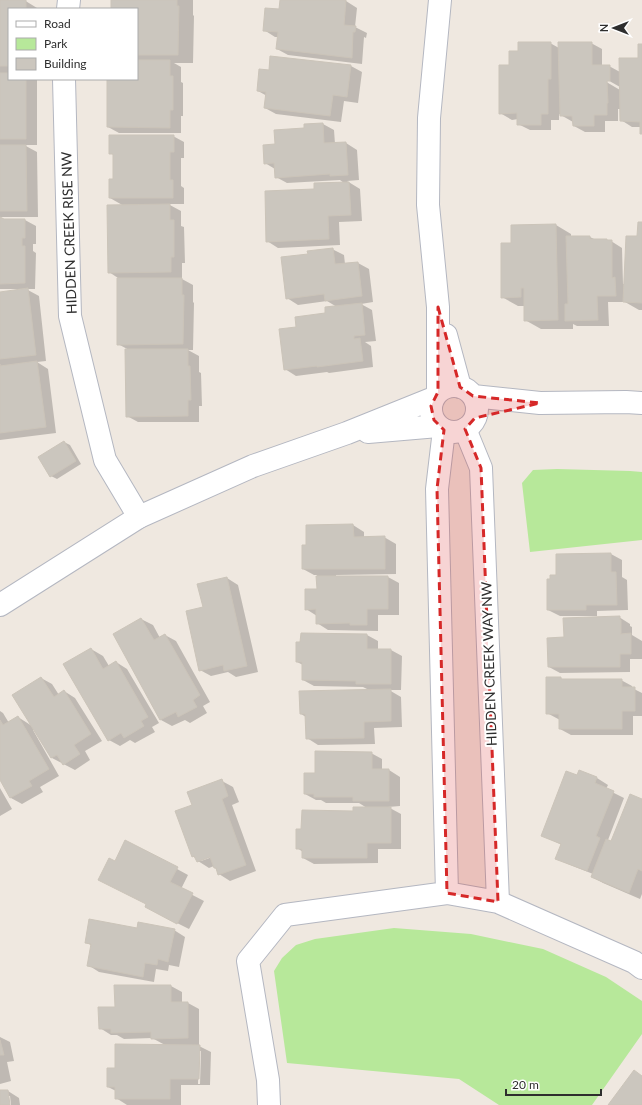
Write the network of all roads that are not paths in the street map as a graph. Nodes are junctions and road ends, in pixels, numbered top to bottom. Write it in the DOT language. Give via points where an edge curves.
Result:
graph roads {
  1 [pos="440,0"];
  2 [pos="64,80"];
  3 [pos="438,307"];
  4 [pos="466,392"];
  5 [pos="436,395"];
  6 [pos="540,403"];
  7 [pos="642,403"];
  8 [pos="456,426"];
  9 [pos="347,434"];
  10 [pos="139,517"];
  11 [pos="0,605"];
  12 [pos="447,893"];
  13 [pos="498,902"];
  14 [pos="642,968"];
  15 [pos="269,1105"];
  1 -- 3 [label="street" via="429,118 428,205"];
  2 -- 10 [label="street, HIDDEN CREEK RISE NW" via="70,316 105,460"];
  3 -- 4 [label="street"];
  3 -- 5 [label="street"];
  4 -- 5 [label="street" via="453,386"];
  4 -- 6 [label="street"];
  4 -- 8 [label="street" via="476,403 477,411"];
  5 -- 8 [label="street" via="431,406 434,420"];
  5 -- 9 [label="street"];
  6 -- 7 [label="street"];
  6 -- 8 [label="street"];
  8 -- 9 [label="street"];
  8 -- 12 [label="street" via="437,489"];
  8 -- 13 [label="street, HIDDEN CREEK WAY NW" via="481,468"];
  9 -- 10 [label="street" via="253,466"];
  10 -- 11 [label="street"];
  12 -- 13 [label="street"];
  12 -- 15 [label="street" via="285,916 248,961 268,1080"];
  13 -- 14 [label="street" via="634,962"];
}
